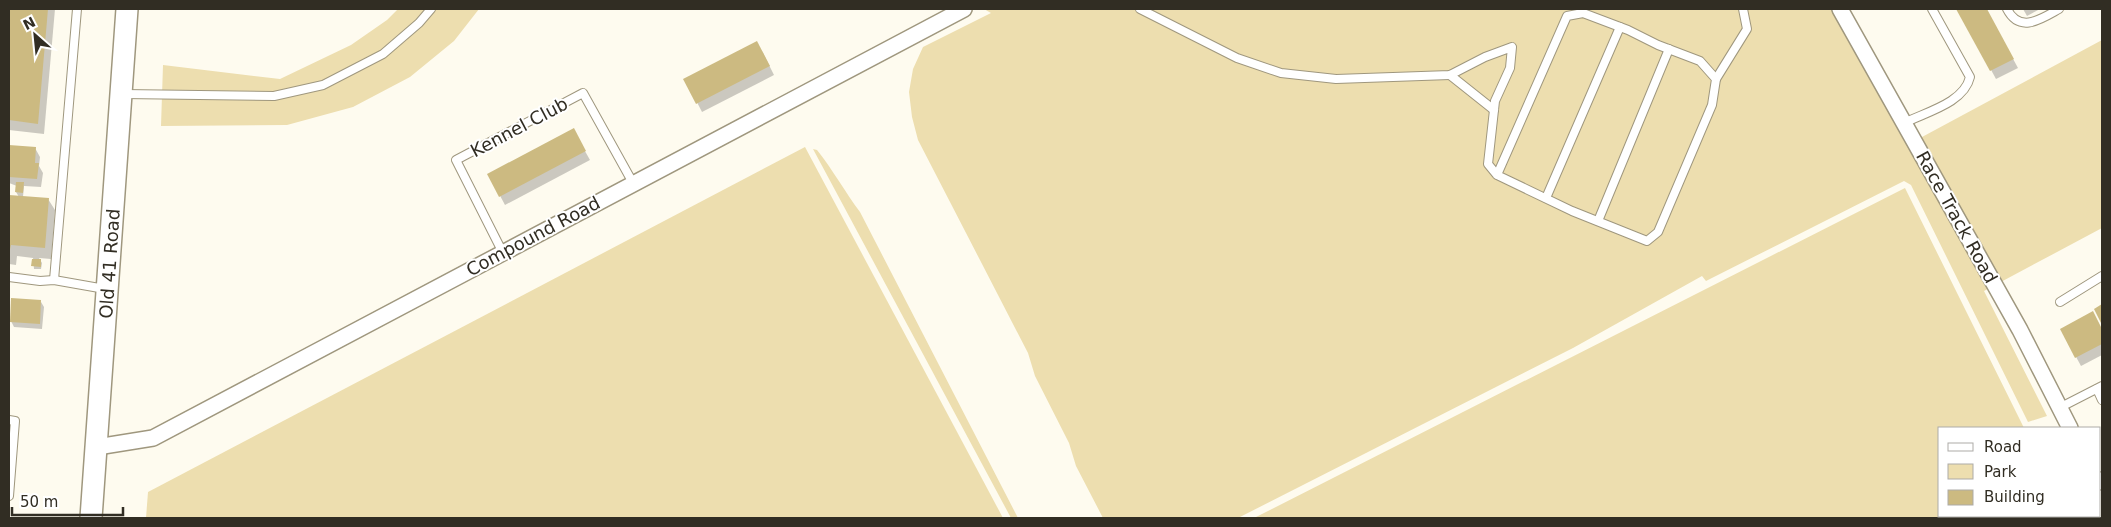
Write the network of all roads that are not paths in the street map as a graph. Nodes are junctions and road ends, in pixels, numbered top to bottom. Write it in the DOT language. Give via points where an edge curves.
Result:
graph roads {
  1 [pos="77,9"];
  2 [pos="127,9"];
  3 [pos="431,9"];
  4 [pos="964,9"];
  5 [pos="1140,9"];
  6 [pos="1743,9"];
  7 [pos="1840,9"];
  8 [pos="1932,9"];
  9 [pos="2007,9"];
  10 [pos="2059,9"];
  11 [pos="1569,12"];
  12 [pos="1620,27"];
  13 [pos="1669,49"];
  14 [pos="1450,75"];
  15 [pos="1716,79"];
  16 [pos="120,94"];
  17 [pos="1494,110"];
  18 [pos="1904,123"];
  19 [pos="1497,174"];
  20 [pos="633,183"];
  21 [pos="1546,198"];
  22 [pos="1598,221"];
  23 [pos="503,253"];
  24 [pos="2102,276"];
  25 [pos="9,277"];
  26 [pos="54,280"];
  27 [pos="107,289"];
  28 [pos="2060,302"];
  29 [pos="2099,388"];
  30 [pos="2102,400"];
  31 [pos="2059,408"];
  32 [pos="9,420"];
  33 [pos="2069,427"];
  34 [pos="97,447"];
  35 [pos="9,496"];
  36 [pos="91,518"];
  1 -- 26 [label="lane"];
  2 -- 16 [label="street, Old 41 Road"];
  3 -- 16 [label="lane" via="383,54 323,85 274,96"];
  4 -- 20 [label="street, Compound Road"];
  5 -- 14 [label="lane" via="1237,58 1281,73 1336,78"];
  6 -- 15 [label="lane" via="1746,29"];
  7 -- 18 [label="street, Race Track Road"];
  8 -- 18 [label="lane" via="1970,77 1968,86 1960,96"];
  9 -- 10 [label="lane" via="2022,23 2032,24"];
  11 -- 12 [label="lane" via="1584,13"];
  11 -- 19 [label="lane"];
  12 -- 13 [label="lane"];
  12 -- 21 [label="lane"];
  13 -- 15 [label="lane" via="1700,61"];
  13 -- 22 [label="lane"];
  14 -- 17 [label="lane"];
  14 -- 17 [label="lane" via="1512,47 1510,68"];
  15 -- 22 [label="lane" via="1712,105 1658,232 1647,241"];
  16 -- 27 [label="street, Old 41 Road"];
  17 -- 19 [label="lane" via="1488,164"];
  18 -- 31 [label="street, Race Track Road" via="2020,330"];
  19 -- 21 [label="lane"];
  20 -- 23 [label="street, Compound Road"];
  20 -- 23 [label="lane, Kennel Club" via="583,93 456,160"];
  21 -- 22 [label="lane"];
  23 -- 34 [label="street, Compound Road" via="153,438"];
  24 -- 28 [label="lane"];
  25 -- 26 [label="lane"];
  26 -- 27 [label="lane"];
  27 -- 34 [label="street, Old 41 Road"];
  29 -- 30 [label="lane"];
  29 -- 31 [label="lane"];
  31 -- 33 [label="street, Race Track Road"];
  32 -- 35 [label="lane" via="14,421"];
  34 -- 36 [label="street, Old 41 Road"];
}
